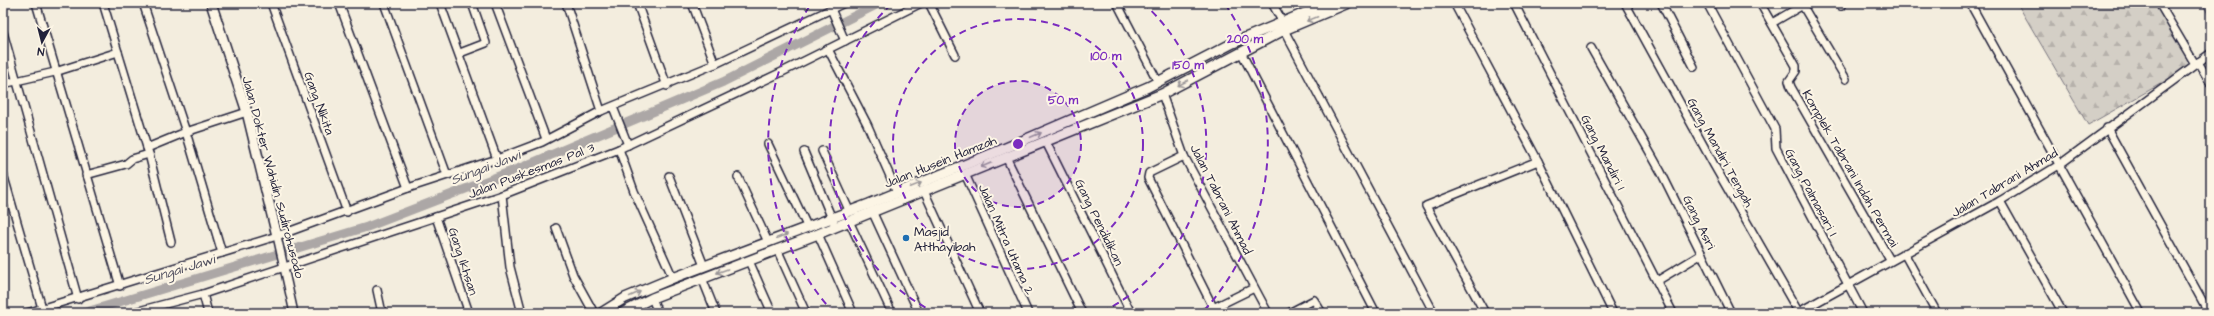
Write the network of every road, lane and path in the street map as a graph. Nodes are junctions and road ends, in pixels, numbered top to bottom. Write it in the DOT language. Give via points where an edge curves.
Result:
graph roads {
  1 [pos="36,3"];
  2 [pos="103,3"];
  3 [pos="142,3"];
  4 [pos="211,3"];
  5 [pos="270,3"];
  6 [pos="339,3"];
  7 [pos="384,3"];
  8 [pos="440,3"];
  9 [pos="472,3"];
  10 [pos="495,3"];
  11 [pos="566,3"];
  12 [pos="637,3"];
  13 [pos="692,3"];
  14 [pos="844,3"];
  15 [pos="921,3"];
  16 [pos="929,3"];
  17 [pos="1117,3"];
  18 [pos="1272,3"];
  19 [pos="1329,3"];
  20 [pos="1348,3"];
  21 [pos="1454,3"];
  22 [pos="1514,3"];
  23 [pos="1625,3"];
  24 [pos="1661,3"];
  25 [pos="1707,3"];
  26 [pos="1760,3"];
  27 [pos="1970,3"];
  28 [pos="2159,3"];
  29 [pos="1802,4"];
  30 [pos="832,12"];
  31 [pos="1772,23"];
  32 [pos="1283,26"];
  33 [pos="3,32"];
  34 [pos="843,38"];
  35 [pos="1591,48"];
  36 [pos="828,50"];
  37 [pos="118,52"];
  38 [pos="1241,52"];
  39 [pos="460,53"];
  40 [pos="2211,53"];
  41 [pos="955,55"];
  42 [pos="2197,63"];
  43 [pos="715,64"];
  44 [pos="1694,66"];
  45 [pos="55,72"];
  46 [pos="1846,79"];
  47 [pos="17,81"];
  48 [pos="1158,82"];
  49 [pos="3,84"];
  50 [pos="2211,84"];
  51 [pos="667,86"];
  52 [pos="1162,94"];
  53 [pos="614,110"];
  54 [pos="601,111"];
  55 [pos="247,112"];
  56 [pos="2107,128"];
  57 [pos="186,132"];
  58 [pos="546,139"];
  59 [pos="626,141"];
  60 [pos="1046,142"];
  61 [pos="768,144"];
  62 [pos="1021,146"];
  63 [pos="619,149"];
  64 [pos="148,151"];
  65 [pos="822,151"];
  66 [pos="804,152"];
  67 [pos="1184,156"];
  68 [pos="1006,157"];
  69 [pos="497,159"];
  70 [pos="1538,161"];
  71 [pos="2059,165"];
  72 [pos="3,174"];
  73 [pos="965,174"];
  74 [pos="86,175"];
  75 [pos="447,175"];
  76 [pos="669,176"];
  77 [pos="738,177"];
  78 [pos="408,188"];
  79 [pos="924,191"];
  80 [pos="897,192"];
  81 [pos="502,196"];
  82 [pos="2000,201"];
  83 [pos="849,210"];
  84 [pos="872,211"];
  85 [pos="347,212"];
  86 [pos="436,217"];
  87 [pos="831,217"];
  88 [pos="849,221"];
  89 [pos="807,226"];
  90 [pos="835,226"];
  91 [pos="556,228"];
  92 [pos="818,234"];
  93 [pos="277,236"];
  94 [pos="172,242"];
  95 [pos="768,242"];
  96 [pos="777,249"];
  97 [pos="222,253"];
  98 [pos="1904,253"];
  99 [pos="1702,254"];
  100 [pos="1890,260"];
  101 [pos="749,261"];
  102 [pos="704,266"];
  103 [pos="285,267"];
  104 [pos="672,278"];
  105 [pos="702,278"];
  106 [pos="1657,281"];
  107 [pos="1847,284"];
  108 [pos="120,286"];
  109 [pos="1254,288"];
  110 [pos="377,290"];
  111 [pos="203,294"];
  112 [pos="652,298"];
  113 [pos="78,299"];
  114 [pos="3,306"];
  115 [pos="42,308"];
  116 [pos="1215,311"];
  117 [pos="5,313"];
  118 [pos="27,313"];
  119 [pos="131,313"];
  120 [pos="208,313"];
  121 [pos="294,313"];
  122 [pos="382,313"];
  123 [pos="469,313"];
  124 [pos="522,313"];
  125 [pos="594,313"];
  126 [pos="601,313"];
  127 [pos="622,313"];
  128 [pos="658,313"];
  129 [pos="716,313"];
  130 [pos="772,313"];
  131 [pos="806,313"];
  132 [pos="853,313"];
  133 [pos="892,313"];
  134 [pos="919,313"];
  135 [pos="980,313"];
  136 [pos="1028,313"];
  137 [pos="1082,313"];
  138 [pos="1132,313"];
  139 [pos="1203,313"];
  140 [pos="1268,313"];
  141 [pos="1289,313"];
  142 [pos="1322,313"];
  143 [pos="1376,313"];
  144 [pos="1434,313"];
  145 [pos="1485,313"];
  146 [pos="1613,313"];
  147 [pos="1673,313"];
  148 [pos="1731,313"];
  149 [pos="1798,313"];
  150 [pos="1863,313"];
  151 [pos="1937,313"];
  152 [pos="2063,313"];
  153 [pos="2141,313"];
  154 [pos="2209,313"];
  1 -- 45 [label="street"];
  2 -- 37 [label="street"];
  3 -- 57 [label="street"];
  4 -- 55 [label="street, Jalan Dokter Wahidin Sudirohusodo"];
  5 -- 85 [label="street, Gang Nikita"];
  6 -- 78 [label="street"];
  7 -- 75 [label="street"];
  8 -- 39 [label="street"];
  9 -- 39 [label="street" via="486,43"];
  10 -- 58 [label="street"];
  11 -- 54 [label="street"];
  12 -- 51 [label="street"];
  13 -- 43 [label="street"];
  14 -- 30 [label="street"];
  15 -- 34 [label="street, Jalan Puskesmas Pal 3"];
  16 -- 41 [label="street"];
  17 -- 48 [label="street"];
  18 -- 32 [label="street"];
  19 -- 32 [label="street, Jalan Husein Hamzah"];
  20 -- 32 [label="street, Jalan Husein Hamzah, one-way"];
  21 -- 70 [label="street"];
  22 -- 106 [label="street, Gang Mandiri 1"];
  23 -- 149 [label="street, Gang Mandiri Tengah"];
  24 -- 44 [label="street"];
  25 -- 107 [label="street, Gang Palmasari I" via="1775,129 1776,148"];
  26 -- 31 [label="street"];
  27 -- 71 [label="street"];
  28 -- 42 [label="street"];
  29 -- 31 [label="street"];
  29 -- 46 [label="street"];
  30 -- 34 [label="street"];
  30 -- 43 [label="street"];
  31 -- 100 [label="street, Komplek Tabrani Indah Permai" via="1796,66 1796,71 1789,81 1791,87"];
  32 -- 38 [label="street, Jalan Husein Hamzah"];
  32 -- 48 [label="street, Jalan Husein Hamzah" via="1233,43"];
  32 -- 144 [label="street"];
  33 -- 47 [label="street"];
  34 -- 36 [label="street, Jalan Puskesmas Pal 3"];
  35 -- 99 [label="street, Gang Asri" via="1644,142"];
  36 -- 59 [label="street, Jalan Puskesmas Pal 3"];
  36 -- 80 [label="street" via="867,124"];
  37 -- 45 [label="street"];
  37 -- 64 [label="street"];
  38 -- 52 [label="street, Jalan Husein Hamzah, one-way"];
  38 -- 143 [label="street"];
  39 -- 69 [label="street"];
  40 -- 42 [label="street, Jalan Tabrani Ahmad"];
  42 -- 50 [label="street"];
  42 -- 56 [label="street, Jalan Tabrani Ahmad"];
  43 -- 51 [label="street"];
  45 -- 47 [label="street"];
  45 -- 74 [label="street"];
  47 -- 49 [label="street"];
  47 -- 113 [label="street"];
  62 -- 48 [label="street, Jalan Husein Hamzah, one-way"];
  51 -- 53 [label="street"];
  52 -- 60 [label="street, Jalan Husein Hamzah"];
  52 -- 67 [label="street, Jalan Tabrani Ahmad"];
  53 -- 54 [label="street"];
  53 -- 59 [label="street"];
  54 -- 58 [label="street"];
  55 -- 57 [label="street"];
  55 -- 93 [label="street, Jalan Dokter Wahidin Sudirohusodo"];
  56 -- 71 [label="street, Jalan Tabrani Ahmad"];
  56 -- 154 [label="street"];
  57 -- 64 [label="street"];
  57 -- 97 [label="street"];
  58 -- 69 [label="street"];
  59 -- 63 [label="street, Jalan Puskesmas Pal 3"];
  60 -- 62 [label="street, Jalan Husein Hamzah"];
  60 -- 138 [label="street, Gang Pendidikan"];
  61 -- 89 [label="street"];
  62 -- 68 [label="street, Jalan Husein Hamzah"];
  80 -- 62 [label="street, Jalan Husein Hamzah, one-way"];
  63 -- 81 [label="street, Jalan Puskesmas Pal 3"];
  63 -- 104 [label="street" via="634,191"];
  64 -- 74 [label="street" via="126,164"];
  64 -- 94 [label="street"];
  65 -- 83 [label="street"];
  66 -- 87 [label="street"];
  67 -- 109 [label="street, Jalan Tabrani Ahmad"];
  67 -- 116 [label="street" via="1149,173 1148,178"];
  68 -- 73 [label="street, Jalan Husein Hamzah, one-way"];
  68 -- 137 [label="street"];
  69 -- 75 [label="street"];
  70 -- 145 [label="street" via="1426,206"];
  70 -- 146 [label="street"];
  71 -- 82 [label="street, Jalan Tabrani Ahmad"];
  71 -- 153 [label="street"];
  72 -- 115 [label="street"];
  73 -- 79 [label="street, Jalan Husein Hamzah"];
  73 -- 136 [label="street, Jalan Mitra Utama 2"];
  74 -- 108 [label="street"];
  75 -- 78 [label="street"];
  76 -- 102 [label="street"];
  77 -- 95 [label="street"];
  78 -- 85 [label="street"];
  79 -- 84 [label="street, Jalan Husein Hamzah"];
  79 -- 135 [label="street"];
  80 -- 83 [label="street, Jalan Husein Hamzah"];
  81 -- 86 [label="street, Jalan Puskesmas Pal 3"];
  81 -- 124 [label="street" via="510,267"];
  82 -- 98 [label="street, Jalan Tabrani Ahmad"];
  82 -- 152 [label="street"];
  83 -- 87 [label="street, Jalan Husein Hamzah"];
  84 -- 88 [label="street, Jalan Husein Hamzah"];
  84 -- 134 [label="street"];
  85 -- 93 [label="street"];
  86 -- 103 [label="street, Jalan Puskesmas Pal 3"];
  86 -- 123 [label="street, Gang Ikhsan"];
  87 -- 89 [label="street, Jalan Husein Hamzah"];
  87 -- 90 [label="street"];
  88 -- 90 [label="street, Jalan Husein Hamzah"];
  88 -- 133 [label="street"];
  95 -- 89 [label="street, Jalan Husein Hamzah, one-way"];
  90 -- 92 [label="street, Jalan Husein Hamzah"];
  91 -- 125 [label="street" via="574,275"];
  92 -- 96 [label="street, Jalan Husein Hamzah"];
  92 -- 132 [label="street"];
  93 -- 97 [label="street"];
  93 -- 103 [label="street, Jalan Dokter Wahidin Sudirohusodo"];
  95 -- 102 [label="street, Jalan Husein Hamzah"];
  96 -- 101 [label="street, Jalan Husein Hamzah"];
  96 -- 131 [label="street"];
  97 -- 108 [label="street"];
  98 -- 100 [label="street, Jalan Tabrani Ahmad"];
  98 -- 151 [label="street"];
  99 -- 106 [label="street"];
  99 -- 148 [label="street, Gang Asri"];
  100 -- 107 [label="street, Jalan Tabrani Ahmad"];
  101 -- 105 [label="street, Jalan Husein Hamzah, one-way"];
  101 -- 130 [label="street"];
  102 -- 104 [label="street, Jalan Husein Hamzah"];
  103 -- 111 [label="street, Jalan Puskesmas Pal 3"];
  103 -- 121 [label="street, Jalan Dokter Wahidin Sudirohusodo"];
  126 -- 104 [label="street, Jalan Husein Hamzah, one-way" via="625,298"];
  105 -- 112 [label="street, Jalan Husein Hamzah"];
  105 -- 129 [label="street"];
  106 -- 147 [label="street, Gang Mandiri 1"];
  107 -- 149 [label="street, Jalan Tabrani Ahmad"];
  107 -- 150 [label="street, Gang Palmasari I"];
  108 -- 113 [label="street"];
  109 -- 116 [label="street"];
  109 -- 140 [label="street, Jalan Tabrani Ahmad"];
  110 -- 122 [label="street"];
  111 -- 119 [label="street, Jalan Puskesmas Pal 3"];
  111 -- 120 [label="street"];
  112 -- 127 [label="street, Jalan Husein Hamzah"];
  112 -- 128 [label="street"];
  113 -- 115 [label="street"];
  114 -- 117 [label="street"];
  115 -- 118 [label="street"];
  116 -- 139 [label="street"];
  141 -- 142 [label="street" via="1314,300"];
}
